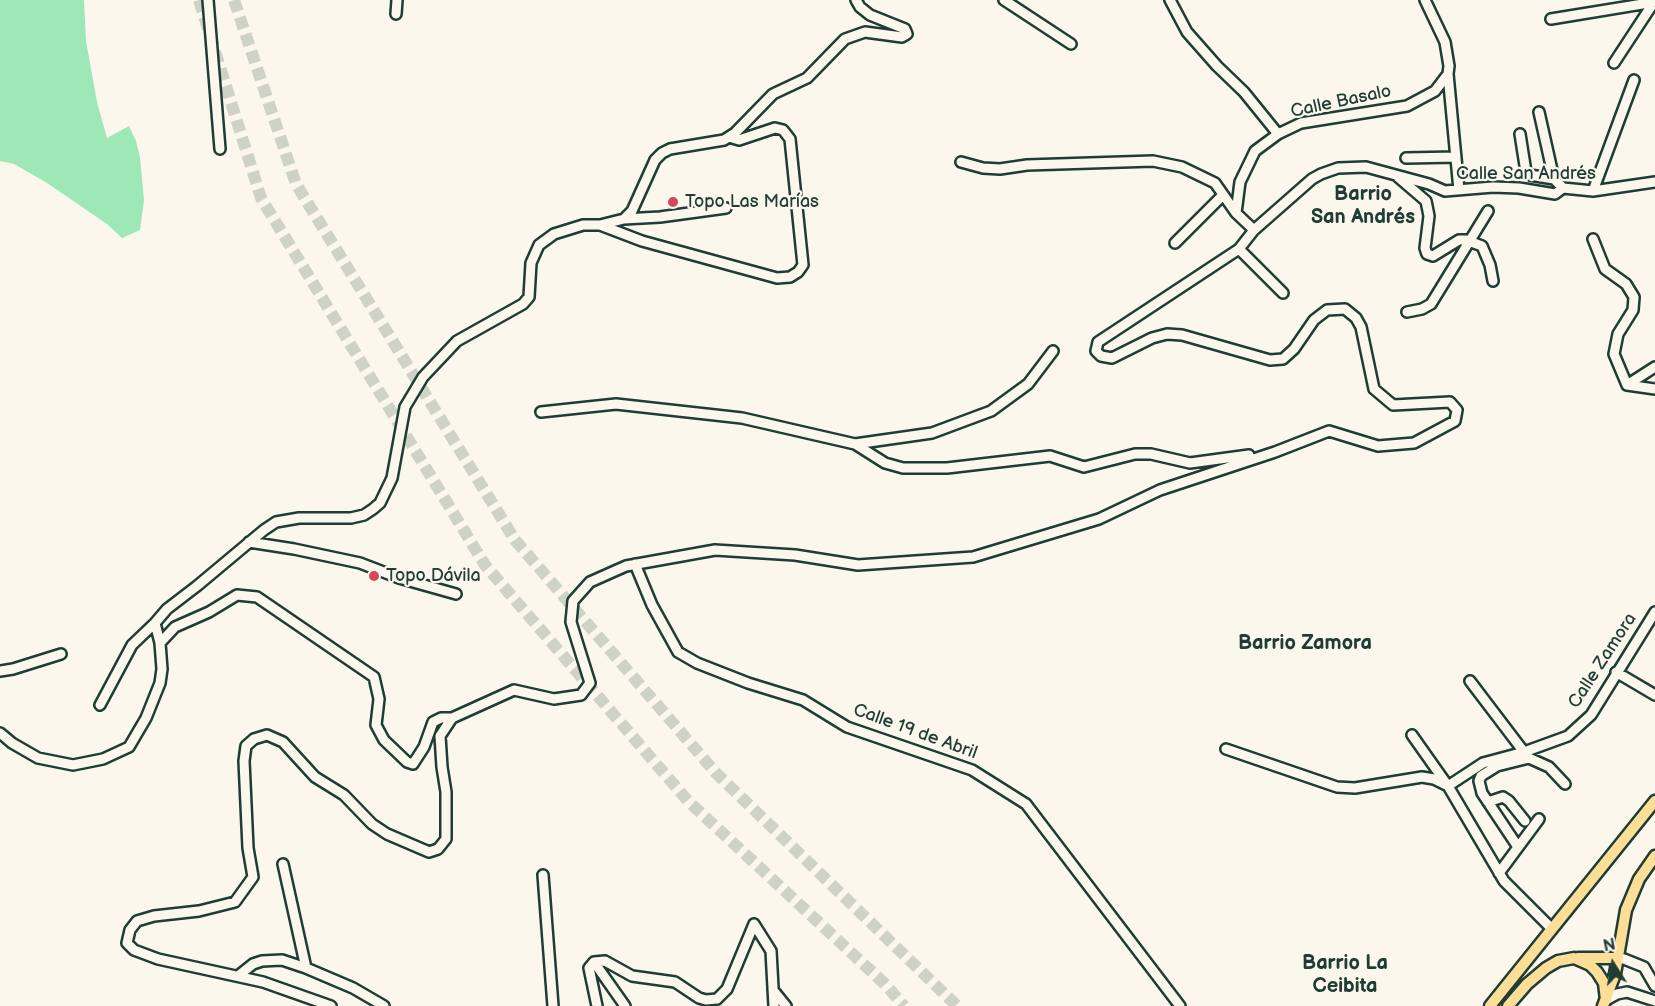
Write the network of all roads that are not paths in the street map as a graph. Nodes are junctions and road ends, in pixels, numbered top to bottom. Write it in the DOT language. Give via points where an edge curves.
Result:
graph roads {
  1 [pos="208,0"];
  2 [pos="397,0"];
  3 [pos="856,0"];
  4 [pos="1004,0"];
  5 [pos="1170,0"];
  6 [pos="1425,0"];
  7 [pos="1654,2"];
  8 [pos="396,14"];
  9 [pos="1551,19"];
  10 [pos="1071,44"];
  11 [pos="1614,63"];
  12 [pos="1448,74"];
  13 [pos="1634,80"];
  14 [pos="1539,112"];
  15 [pos="1278,134"];
  16 [pos="1520,134"];
  17 [pos="729,137"];
  18 [pos="220,149"];
  19 [pos="1456,157"];
  20 [pos="1406,158"];
  21 [pos="961,162"];
  22 [pos="1396,176"];
  23 [pos="1554,179"];
  24 [pos="1655,182"];
  25 [pos="1563,188"];
  26 [pos="1459,190"];
  27 [pos="1593,191"];
  28 [pos="1224,195"];
  29 [pos="726,208"];
  30 [pos="1488,211"];
  31 [pos="1236,213"];
  32 [pos="624,219"];
  33 [pos="600,225"];
  34 [pos="1254,230"];
  35 [pos="1593,239"];
  36 [pos="1471,242"];
  37 [pos="1175,243"];
  38 [pos="1239,249"];
  39 [pos="1493,282"];
  40 [pos="1283,293"];
  41 [pos="1407,312"];
  42 [pos="1053,351"];
  43 [pos="1655,367"];
  44 [pos="1627,385"];
  45 [pos="1655,389"];
  46 [pos="541,412"];
  47 [pos="855,444"];
  48 [pos="1275,452"];
  49 [pos="249,542"];
  50 [pos="635,564"];
  51 [pos="456,594"];
  52 [pos="1655,612"];
  53 [pos="155,623"];
  54 [pos="160,643"];
  55 [pos="61,654"];
  56 [pos="0,671"];
  57 [pos="1616,672"];
  58 [pos="1470,681"];
  59 [pos="1655,695"];
  60 [pos="100,705"];
  61 [pos="452,718"];
  62 [pos="0,733"];
  63 [pos="1412,735"];
  64 [pos="1226,749"];
  65 [pos="1524,752"];
  66 [pos="1565,784"];
  67 [pos="1448,786"];
  68 [pos="1655,801"];
  69 [pos="1488,802"];
  70 [pos="1539,819"];
  71 [pos="1525,821"];
  72 [pos="1518,847"];
  73 [pos="1655,856"];
  74 [pos="283,864"];
  75 [pos="1499,873"];
  76 [pos="543,875"];
  77 [pos="1552,929"];
  78 [pos="1574,958"];
  79 [pos="1617,958"];
  80 [pos="594,962"];
  81 [pos="306,968"];
  82 [pos="238,976"];
  83 [pos="1655,986"];
  84 [pos="772,990"];
  85 [pos="1655,1001"];
  86 [pos="1604,1003"];
  87 [pos="330,1006"];
  88 [pos="384,1006"];
  89 [pos="553,1006"];
  90 [pos="597,1006"];
  91 [pos="625,1006"];
  92 [pos="774,1006"];
  93 [pos="786,1006"];
  94 [pos="1180,1006"];
  95 [pos="1490,1006"];
  96 [pos="1508,1006"];
  1 -- 18 [label="street"];
  2 -- 8 [label="street"];
  3 -- 17 [label="street" via="870,15 905,29 907,34 902,37 865,32 845,39 807,78 772,94"];
  4 -- 10 [label="street"];
  5 -- 15 [label="street" via="1187,32"];
  6 -- 12 [label="street" via="1444,42"];
  7 -- 9 [label="street"];
  7 -- 11 [label="street"];
  12 -- 15 [label="street, Calle Basalo" via="1435,91 1407,106 1301,123"];
  12 -- 19 [label="street"];
  13 -- 27 [label="street"];
  14 -- 23 [label="street"];
  15 -- 31 [label="street, Calle Basalo" via="1254,151 1240,182"];
  16 -- 23 [label="street" via="1526,172"];
  17 -- 32 [label="street" via="662,153"];
  17 -- 33 [label="street" via="739,140 776,128 790,139 803,265 798,272 777,278 642,241"];
  19 -- 20 [label="street"];
  19 -- 26 [label="street"];
  21 -- 28 [label="street" via="1000,169 1153,161 1182,167 1215,183"];
  22 -- 26 [label="street, Calle San Andrés" via="1445,191"];
  22 -- 34 [label="street, Calle San Andrés" via="1366,167 1330,170 1312,179"];
  22 -- 36 [label="street" via="1426,201 1427,254 1433,256 1459,240"];
  23 -- 25 [label="street"];
  24 -- 27 [label="street, Calle San Andrés"];
  25 -- 26 [label="street, Calle San Andrés" via="1555,194 1519,188"];
  25 -- 27 [label="street, Calle San Andrés"];
  28 -- 31 [label="street"];
  28 -- 37 [label="street"];
  29 -- 32 [label="street"];
  30 -- 36 [label="street"];
  31 -- 34 [label="street"];
  32 -- 33 [label="street"];
  33 -- 49 [label="street" via="583,225 554,234 538,245 531,263 529,297 523,304 457,341 423,376 405,407 392,478 380,503 351,518 276,522"];
  34 -- 38 [label="street, Calle San Andrés"];
  35 -- 44 [label="street" via="1605,269 1626,284 1634,297 1633,310 1618,334 1614,354"];
  36 -- 39 [label="street" via="1482,246"];
  36 -- 41 [label="street" via="1431,304"];
  38 -- 40 [label="street"];
  38 -- 48 [label="street, Calle San Andrés" via="1098,342 1096,351 1112,358 1167,334 1270,360 1283,359 1314,320 1327,310 1345,309 1360,327 1374,389 1393,405 1450,402 1457,410 1455,421 1414,442 1378,447 1329,430"];
  42 -- 47 [label="street" via="1028,384 991,411 932,433"];
  43 -- 44 [label="street"];
  44 -- 45 [label="street"];
  46 -- 47 [label="street" via="616,404 651,406 742,418"];
  47 -- 48 [label="street" via="885,463 926,469 1050,456 1084,467 1150,454 1190,464"];
  48 -- 50 [label="street" via="1160,490 1099,519 973,557 858,566 795,555 715,550"];
  49 -- 51 [label="street" via="360,563"];
  49 -- 53 [label="street"];
  50 -- 61 [label="street" via="590,582 573,601 571,622 590,683 581,695 554,699 514,690"];
  50 -- 94 [label="street, Calle 19 de Abril" via="678,652 748,683 803,700 847,727 972,770 1026,804"];
  52 -- 57 [label="street, Calle Zamora"];
  53 -- 54 [label="street"];
  53 -- 60 [label="street" via="132,645"];
  54 -- 61 [label="street" via="175,627 237,595 257,597 374,677 379,699 376,725 384,740 407,762 413,764 433,722"];
  54 -- 62 [label="street" via="160,683 129,747 103,759 73,765 38,758"];
  55 -- 56 [label="street"];
  57 -- 59 [label="street"];
  57 -- 65 [label="street, Calle Zamora" via="1591,715 1568,736"];
  58 -- 65 [label="street"];
  61 -- 82 [label="street" via="440,736 446,838 438,849 429,852 372,824 344,795 315,777 283,742 267,735 246,746 247,837 253,877 235,902 137,921 127,943 134,950 158,959"];
  63 -- 67 [label="street"];
  64 -- 67 [label="street" via="1337,788 1422,777"];
  65 -- 67 [label="street, Calle Zamora" via="1483,764"];
  66 -- 69 [label="street" via="1538,761 1518,760 1481,776 1480,787"];
  67 -- 75 [label="street"];
  68 -- 77 [label="main road"];
  69 -- 71 [label="street" via="1503,797"];
  69 -- 72 [label="street"];
  70 -- 72 [label="street"];
  72 -- 75 [label="street"];
  73 -- 79 [label="main road" via="1639,879 1626,910"];
  74 -- 81 [label="street"];
  75 -- 77 [label="street"];
  76 -- 89 [label="street"];
  77 -- 95 [label="main road"];
  78 -- 79 [label="main road"];
  78 -- 86 [label="main road" via="1597,972 1604,983"];
  78 -- 96 [label="main road" via="1546,968"];
  79 -- 83 [label="street" via="1644,967"];
  79 -- 86 [label="main road"];
  80 -- 84 [label="street" via="605,961 632,976 675,982 706,1000 717,999 735,973 754,924 771,951"];
  80 -- 90 [label="street" via="589,968"];
  80 -- 91 [label="street"];
  81 -- 82 [label="street" via="282,960 262,961"];
  81 -- 88 [label="street"];
  82 -- 87 [label="street"];
  84 -- 92 [label="street"];
  84 -- 93 [label="street"];
  85 -- 86 [label="street" via="1627,992"];
}
